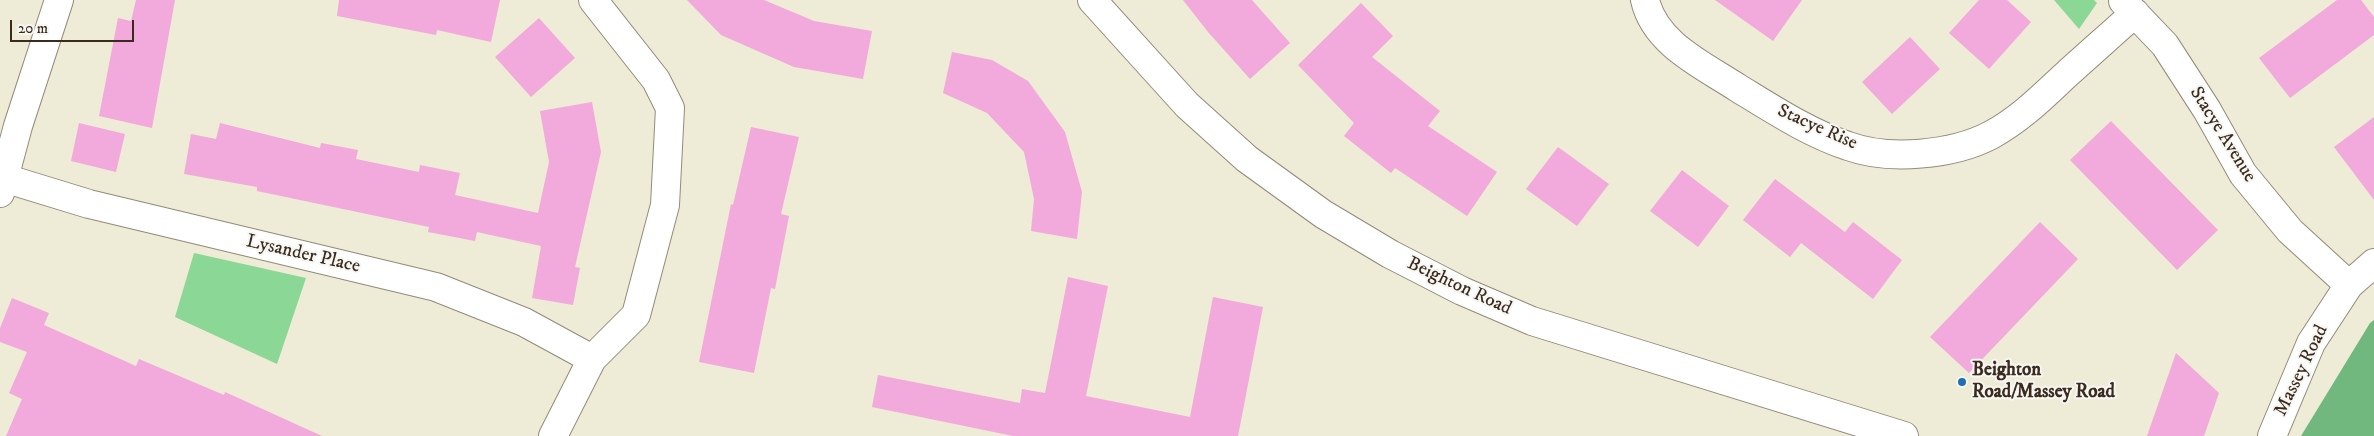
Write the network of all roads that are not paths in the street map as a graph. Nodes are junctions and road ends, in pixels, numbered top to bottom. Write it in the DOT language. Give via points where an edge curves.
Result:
graph roads {
  1 [pos="59,0"];
  2 [pos="593,0"];
  3 [pos="1092,0"];
  4 [pos="1645,0"];
  5 [pos="2129,6"];
  6 [pos="2,186"];
  7 [pos="2374,263"];
  8 [pos="2349,285"];
  9 [pos="592,359"];
  10 [pos="553,436"];
  11 [pos="1904,436"];
  12 [pos="2272,436"];
  1 -- 6 [label="street"];
  2 -- 9 [label="street" via="656,80 670,108 670,138 665,205 636,315"];
  3 -- 11 [label="street, Beighton Road" via="1187,105 1247,159 1323,214 1390,254 1462,291 1532,320"];
  4 -- 5 [label="street, Stacye Rise" via="1648,15 1664,37 1694,60 1794,122 1849,147 1899,156 1944,151 1990,135 2036,105"];
  5 -- 8 [label="street, Stacye Avenue" via="2165,45 2243,174 2290,231"];
  6 -- 9 [label="street, Lysander Place" via="436,287 524,322"];
  7 -- 8 [label="street, Massey Road"];
  8 -- 12 [label="street, Massey Road" via="2311,343"];
  9 -- 10 [label="street"];
}
